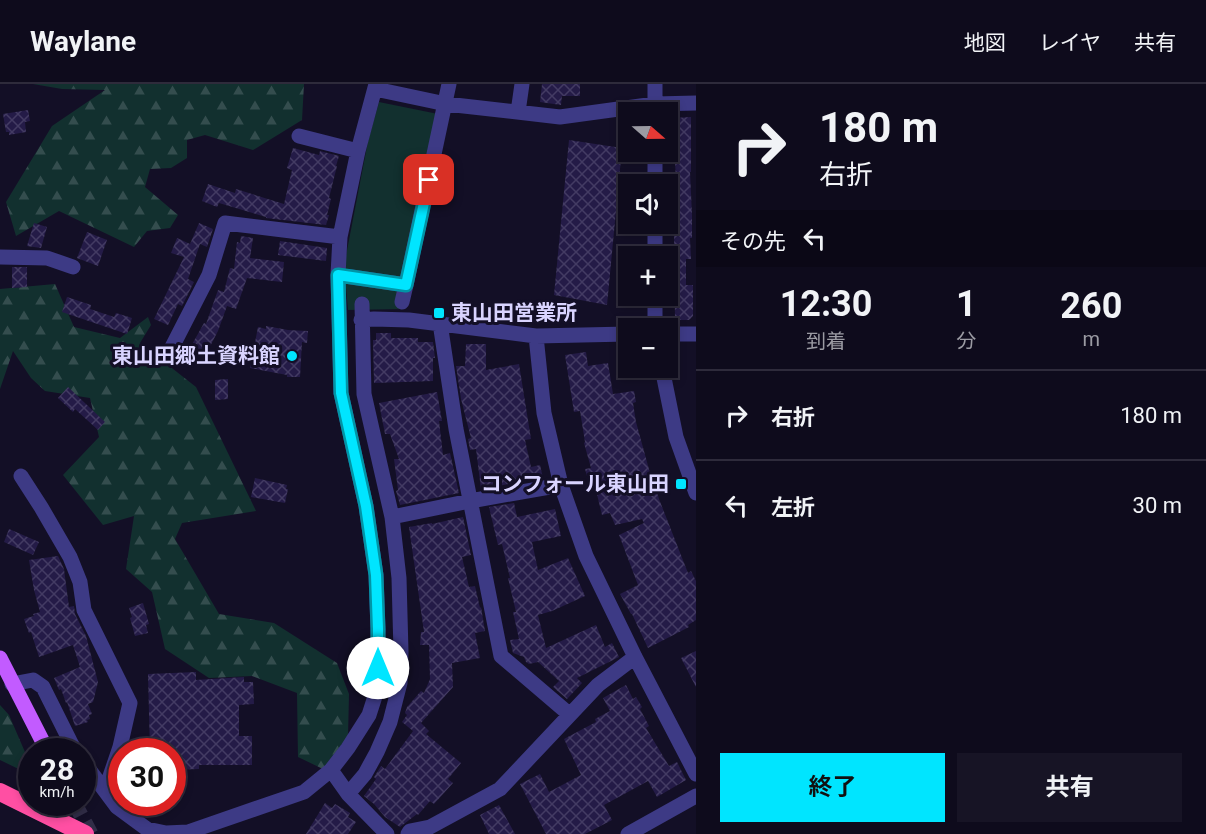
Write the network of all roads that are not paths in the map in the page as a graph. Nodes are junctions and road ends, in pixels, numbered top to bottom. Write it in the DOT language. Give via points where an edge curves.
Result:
graph roads {
  1 [pos="449,84"];
  2 [pos="522,84"];
  3 [pos="655,84"];
  4 [pos="376,86"];
  5 [pos="655,102"];
  6 [pos="696,103"];
  7 [pos="446,104"];
  8 [pos="678,105"];
  9 [pos="518,112"];
  10 [pos="618,112"];
  11 [pos="299,136"];
  12 [pos="358,151"];
  13 [pos="340,237"];
  14 [pos="0,257"];
  15 [pos="73,267"];
  16 [pos="338,275"];
  17 [pos="406,285"];
  18 [pos="402,302"];
  19 [pos="362,304"];
  20 [pos="361,320"];
  21 [pos="440,323"];
  22 [pos="618,334"];
  23 [pos="678,334"];
  24 [pos="696,334"];
  25 [pos="536,336"];
  26 [pos="170,351"];
  27 [pos="664,378"];
  28 [pos="21,476"];
  29 [pos="561,485"];
  30 [pos="696,493"];
  31 [pos="470,501"];
  32 [pos="392,517"];
  33 [pos="635,657"];
  34 [pos="0,658"];
  35 [pos="12,684"];
  36 [pos="569,714"];
  37 [pos="41,738"];
  38 [pos="68,738"];
  39 [pos="331,770"];
  40 [pos="696,774"];
  41 [pos="96,779"];
  42 [pos="105,791"];
  43 [pos="0,792"];
  44 [pos="348,794"];
  45 [pos="696,796"];
  46 [pos="85,834"];
  47 [pos="387,834"];
  48 [pos="408,834"];
  49 [pos="628,834"];
  1 -- 7 [label="street"];
  2 -- 9 [label="street"];
  3 -- 5 [label="street"];
  4 -- 7 [label="street"];
  4 -- 12 [label="street"];
  6 -- 8 [label="street"];
  7 -- 9 [label="street"];
  7 -- 17 [label="street"];
  9 -- 10 [label="street" via="560,117"];
  11 -- 12 [label="street"];
  12 -- 13 [label="street"];
  13 -- 16 [label="street"];
  13 -- 26 [label="street" via="225,222 209,275"];
  14 -- 15 [label="street" via="47,258"];
  16 -- 17 [label="street"];
  16 -- 39 [label="street" via="341,393 366,506 376,575 378,687 369,715"];
  17 -- 18 [label="street"];
  19 -- 20 [label="street"];
  20 -- 21 [label="street"];
  20 -- 32 [label="street" via="364,394"];
  21 -- 25 [label="street"];
  21 -- 31 [label="street"];
  22 -- 25 [label="street"];
  23 -- 24 [label="street"];
  25 -- 29 [label="street" via="544,413"];
  27 -- 30 [label="street" via="676,436"];
  28 -- 42 [label="street" via="70,557 80,582 84,609 130,703"];
  29 -- 31 [label="street"];
  29 -- 33 [label="street" via="586,556"];
  31 -- 32 [label="street"];
  31 -- 36 [label="street" via="501,656"];
  32 -- 44 [label="street" via="399,578 400,683 377,752"];
  33 -- 36 [label="street"];
  33 -- 40 [label="street"];
  34 -- 35 [label="main road"];
  35 -- 37 [label="main road"];
  35 -- 38 [label="street" via="33,680 43,687"];
  36 -- 48 [label="street" via="500,789 430,827"];
  39 -- 42 [label="street" via="304,792 188,832 147,829 117,807"];
  39 -- 44 [label="street"];
  41 -- 42 [label="street"];
  43 -- 46 [label="highway"];
  44 -- 47 [label="street"];
  45 -- 49 [label="street"];
}
